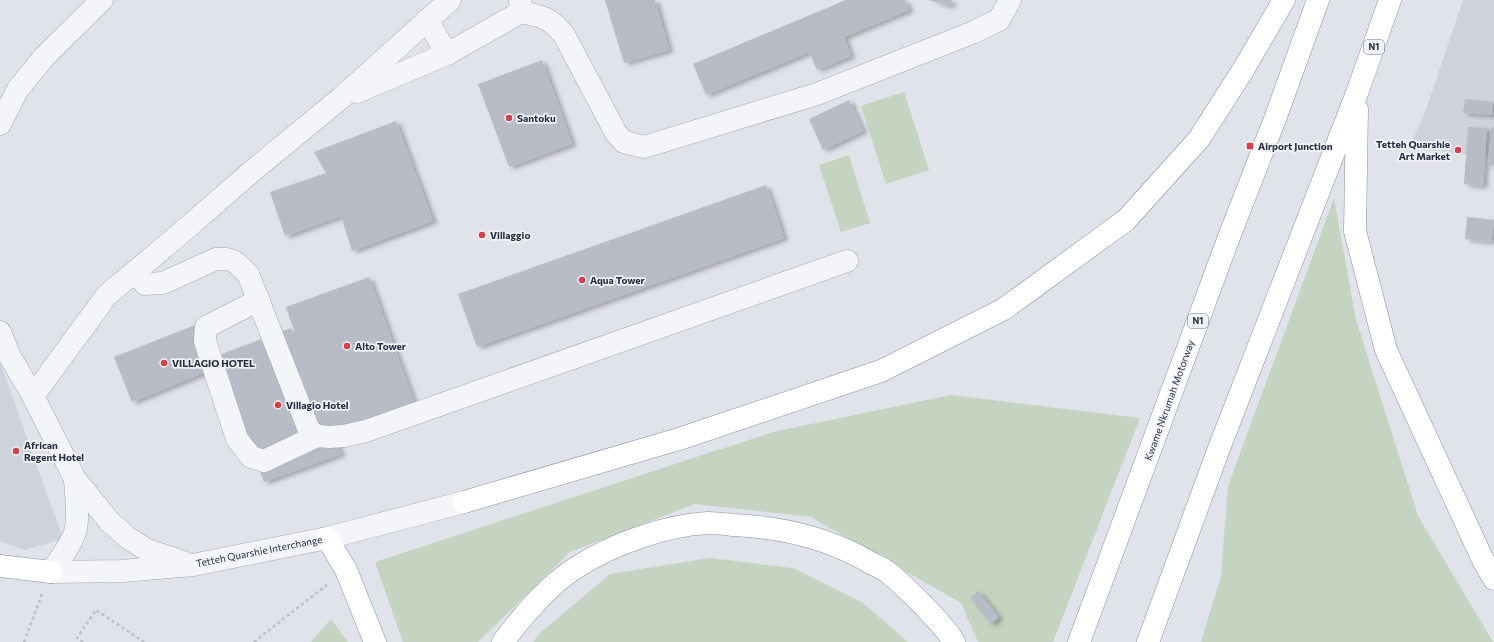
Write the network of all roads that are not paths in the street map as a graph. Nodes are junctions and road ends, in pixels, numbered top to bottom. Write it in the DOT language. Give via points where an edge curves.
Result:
graph roads {
  1 [pos="102,0"];
  2 [pos="450,0"];
  3 [pos="1010,0"];
  4 [pos="1284,0"];
  5 [pos="1318,0"];
  6 [pos="1390,0"];
  7 [pos="520,6"];
  8 [pos="427,20"];
  9 [pos="447,54"];
  10 [pos="1357,93"];
  11 [pos="341,98"];
  12 [pos="0,124"];
  13 [pos="847,261"];
  14 [pos="134,273"];
  15 [pos="259,300"];
  16 [pos="0,332"];
  17 [pos="33,396"];
  18 [pos="317,436"];
  19 [pos="75,479"];
  20 [pos="464,502"];
  21 [pos="327,538"];
  22 [pos="193,565"];
  23 [pos="0,566"];
  24 [pos="51,572"];
  25 [pos="1494,579"];
  26 [pos="375,642"];
  27 [pos="503,642"];
  28 [pos="954,642"];
  29 [pos="1079,642"];
  30 [pos="1148,642"];
  1 -- 12 [label="street" via="45,56 18,89"];
  2 -- 8 [label="street"];
  3 -- 7 [label="street" via="999,20 967,35 817,94 644,147 624,142 616,133 564,35 555,24"];
  4 -- 20 [label="highway" via="1199,139 1126,220 1004,309 881,371 679,439"];
  5 -- 29 [label="highway, Kwame Nkrumah Motorway / N1"];
  6 -- 10 [label="highway, N1"];
  7 -- 9 [label="street"];
  8 -- 9 [label="street"];
  8 -- 11 [label="street"];
  9 -- 11 [label="street"];
  10 -- 25 [label="highway" via="1355,231 1386,350"];
  10 -- 30 [label="highway, N1" via="1221,443"];
  11 -- 14 [label="street"];
  13 -- 18 [label="street" via="366,431 344,436"];
  14 -- 15 [label="street" via="145,284 163,283 216,260 227,259 234,261 248,274"];
  14 -- 17 [label="street" via="107,295"];
  15 -- 18 [label="street" via="309,430"];
  15 -- 18 [label="street" via="206,327 205,341 238,439 251,457 264,461"];
  16 -- 17 [label="street" via="9,355"];
  17 -- 19 [label="street"];
  19 -- 22 [label="street" via="109,521 128,538 147,550"];
  19 -- 24 [label="street" via="75,534"];
  20 -- 21 [label="street, Tetteh Quarshie Interchange"];
  21 -- 22 [label="street, Tetteh Quarshie Interchange"];
  21 -- 26 [label="highway" via="346,570"];
  22 -- 24 [label="street, Tetteh Quarshie Interchange" via="122,571"];
  23 -- 24 [label="highway"];
  27 -- 28 [label="highway" via="551,588 577,567 651,534 709,524 788,530 828,541 889,573 948,632"];
}
